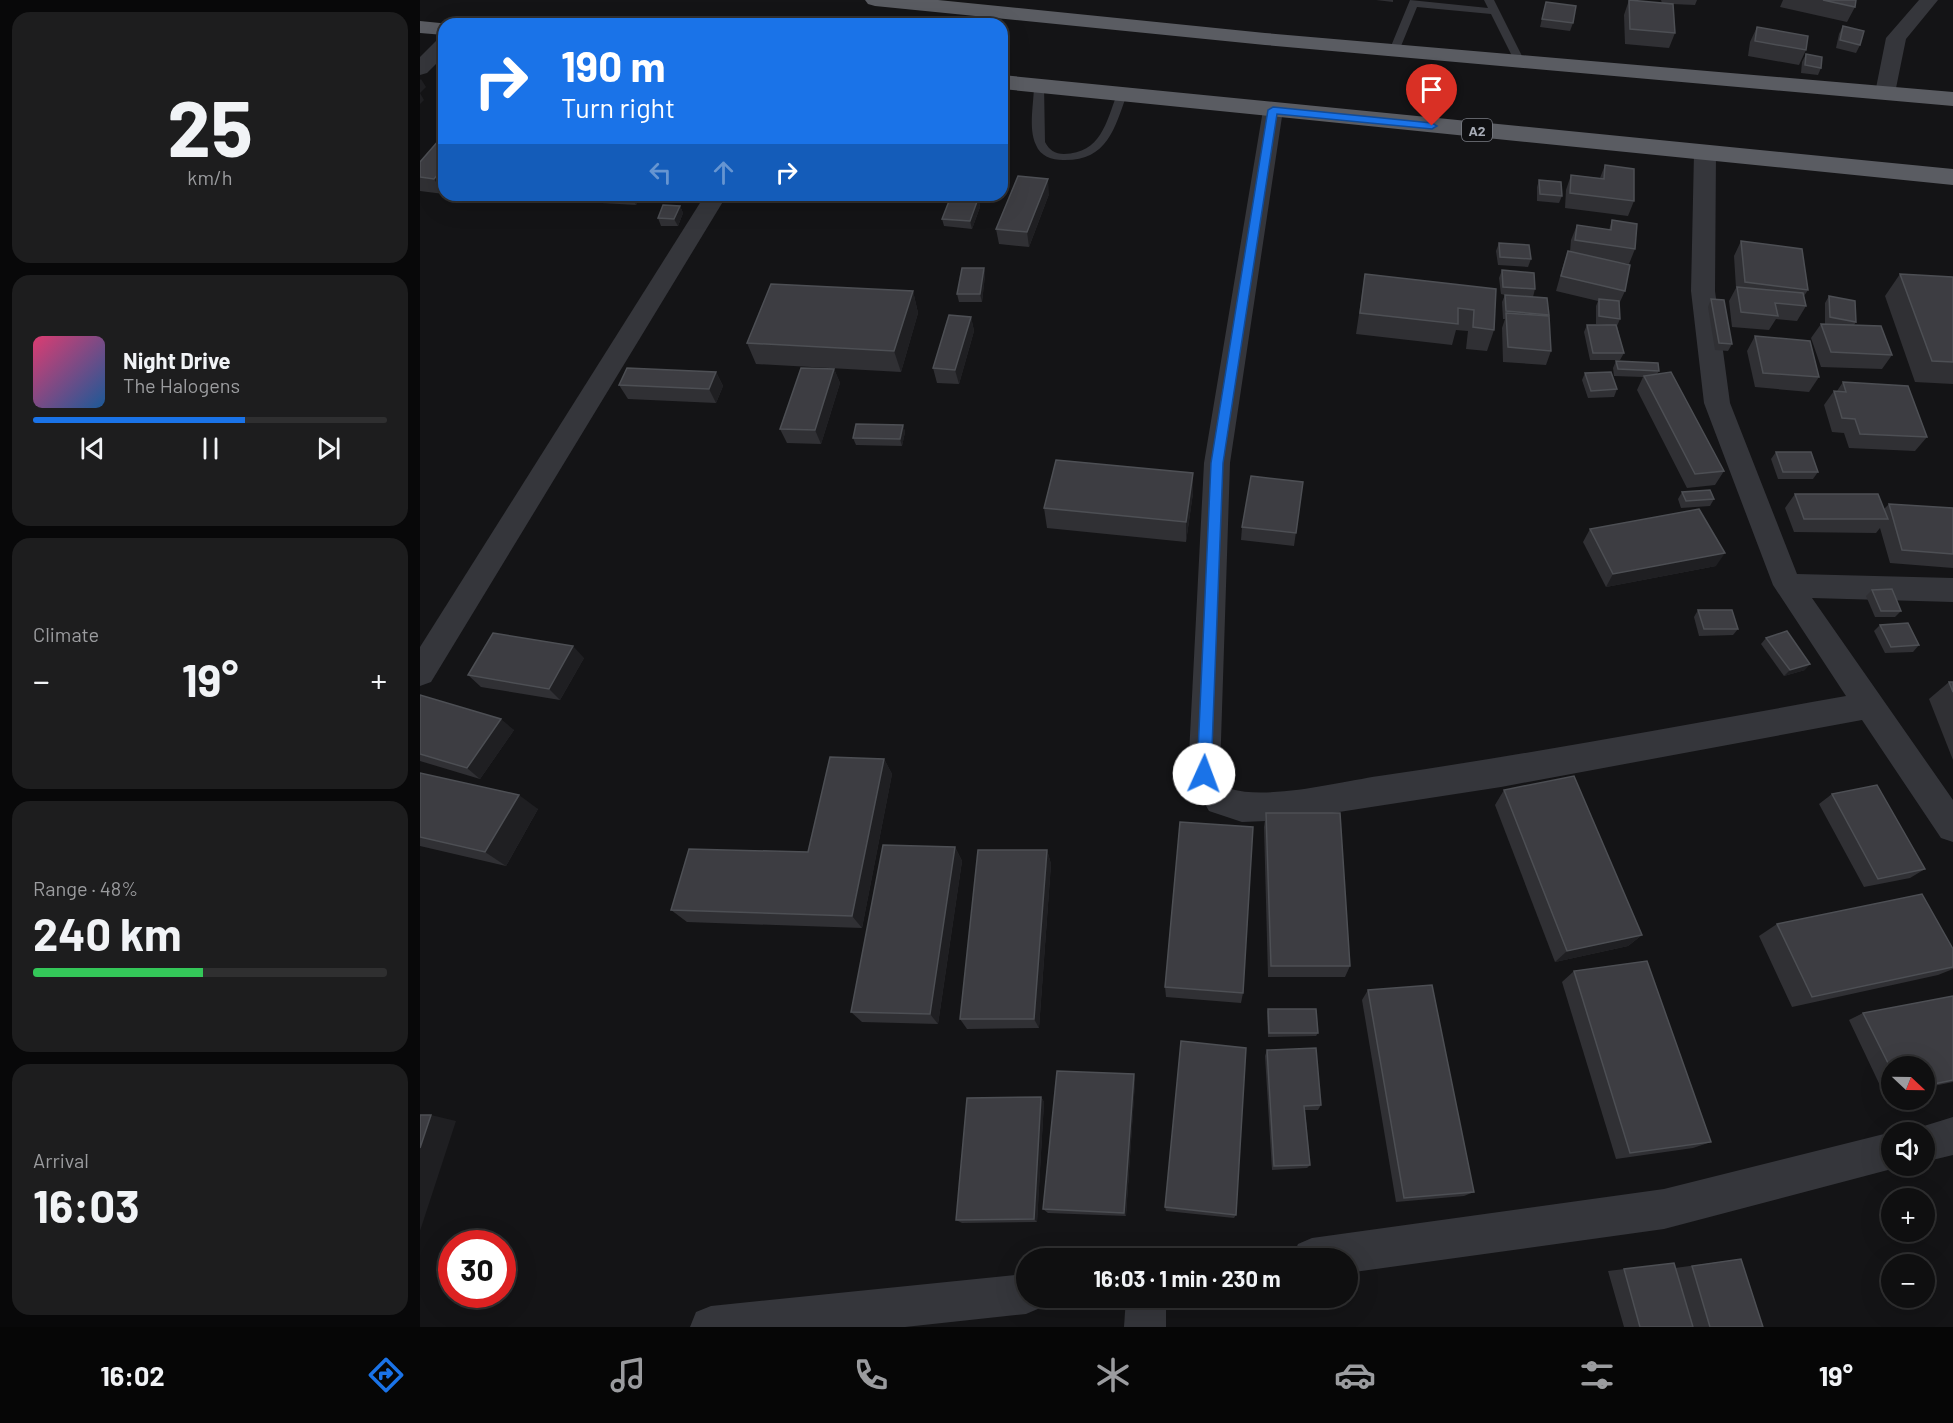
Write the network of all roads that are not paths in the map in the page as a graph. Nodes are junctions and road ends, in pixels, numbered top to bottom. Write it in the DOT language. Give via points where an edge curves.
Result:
graph roads {
  1 [pos="875,0"];
  2 [pos="1489,0"];
  3 [pos="1929,0"];
  4 [pos="1415,2"];
  5 [pos="1494,11"];
  6 [pos="420,27"];
  7 [pos="438,28"];
  8 [pos="438,50"];
  9 [pos="1394,51"];
  10 [pos="1520,62"];
  11 [pos="420,69"];
  12 [pos="1008,82"];
  13 [pos="1039,85"];
  14 [pos="1885,93"];
  15 [pos="1122,94"];
  16 [pos="1953,99"];
  17 [pos="1273,110"];
  18 [pos="1705,153"];
  19 [pos="1953,177"];
  20 [pos="712,201"];
  21 [pos="1787,585"];
  22 [pos="1953,590"];
  23 [pos="420,673"];
  24 [pos="1868,705"];
  25 [pos="1953,827"];
  26 [pos="1953,1136"];
  27 [pos="1935,1140"];
  28 [pos="1881,1154"];
  29 [pos="1358,1252"];
  30 [pos="1016,1295"];
  31 [pos="1146,1308"];
  32 [pos="711,1327"];
  33 [pos="1145,1327"];
  1 -- 9 [label="highway"];
  2 -- 5 [label="lane"];
  3 -- 14 [label="street" via="1896,38"];
  4 -- 5 [label="lane"];
  4 -- 9 [label="lane"];
  5 -- 10 [label="lane"];
  6 -- 7 [label="highway"];
  8 -- 11 [label="street"];
  9 -- 10 [label="highway"];
  10 -- 14 [label="highway"];
  12 -- 13 [label="highway, A2"];
  13 -- 15 [label="highway, A2"];
  13 -- 15 [label="lane" via="1040,143 1046,152 1057,157 1079,158 1095,150 1104,140"];
  14 -- 16 [label="highway"];
  15 -- 17 [label="highway, A2"];
  17 -- 18 [label="highway, A2"];
  17 -- 24 [label="street" via="1217,463 1204,774 1220,800 1242,807 1287,805 1501,773"];
  18 -- 19 [label="highway, A2"];
  18 -- 21 [label="street" via="1703,291 1717,403"];
  20 -- 23 [label="street"];
  21 -- 22 [label="street"];
  21 -- 24 [label="street"];
  24 -- 25 [label="street"];
  26 -- 27 [label="street"];
  28 -- 29 [label="street" via="1664,1209"];
  30 -- 32 [label="street"];
  31 -- 33 [label="street"];
}
